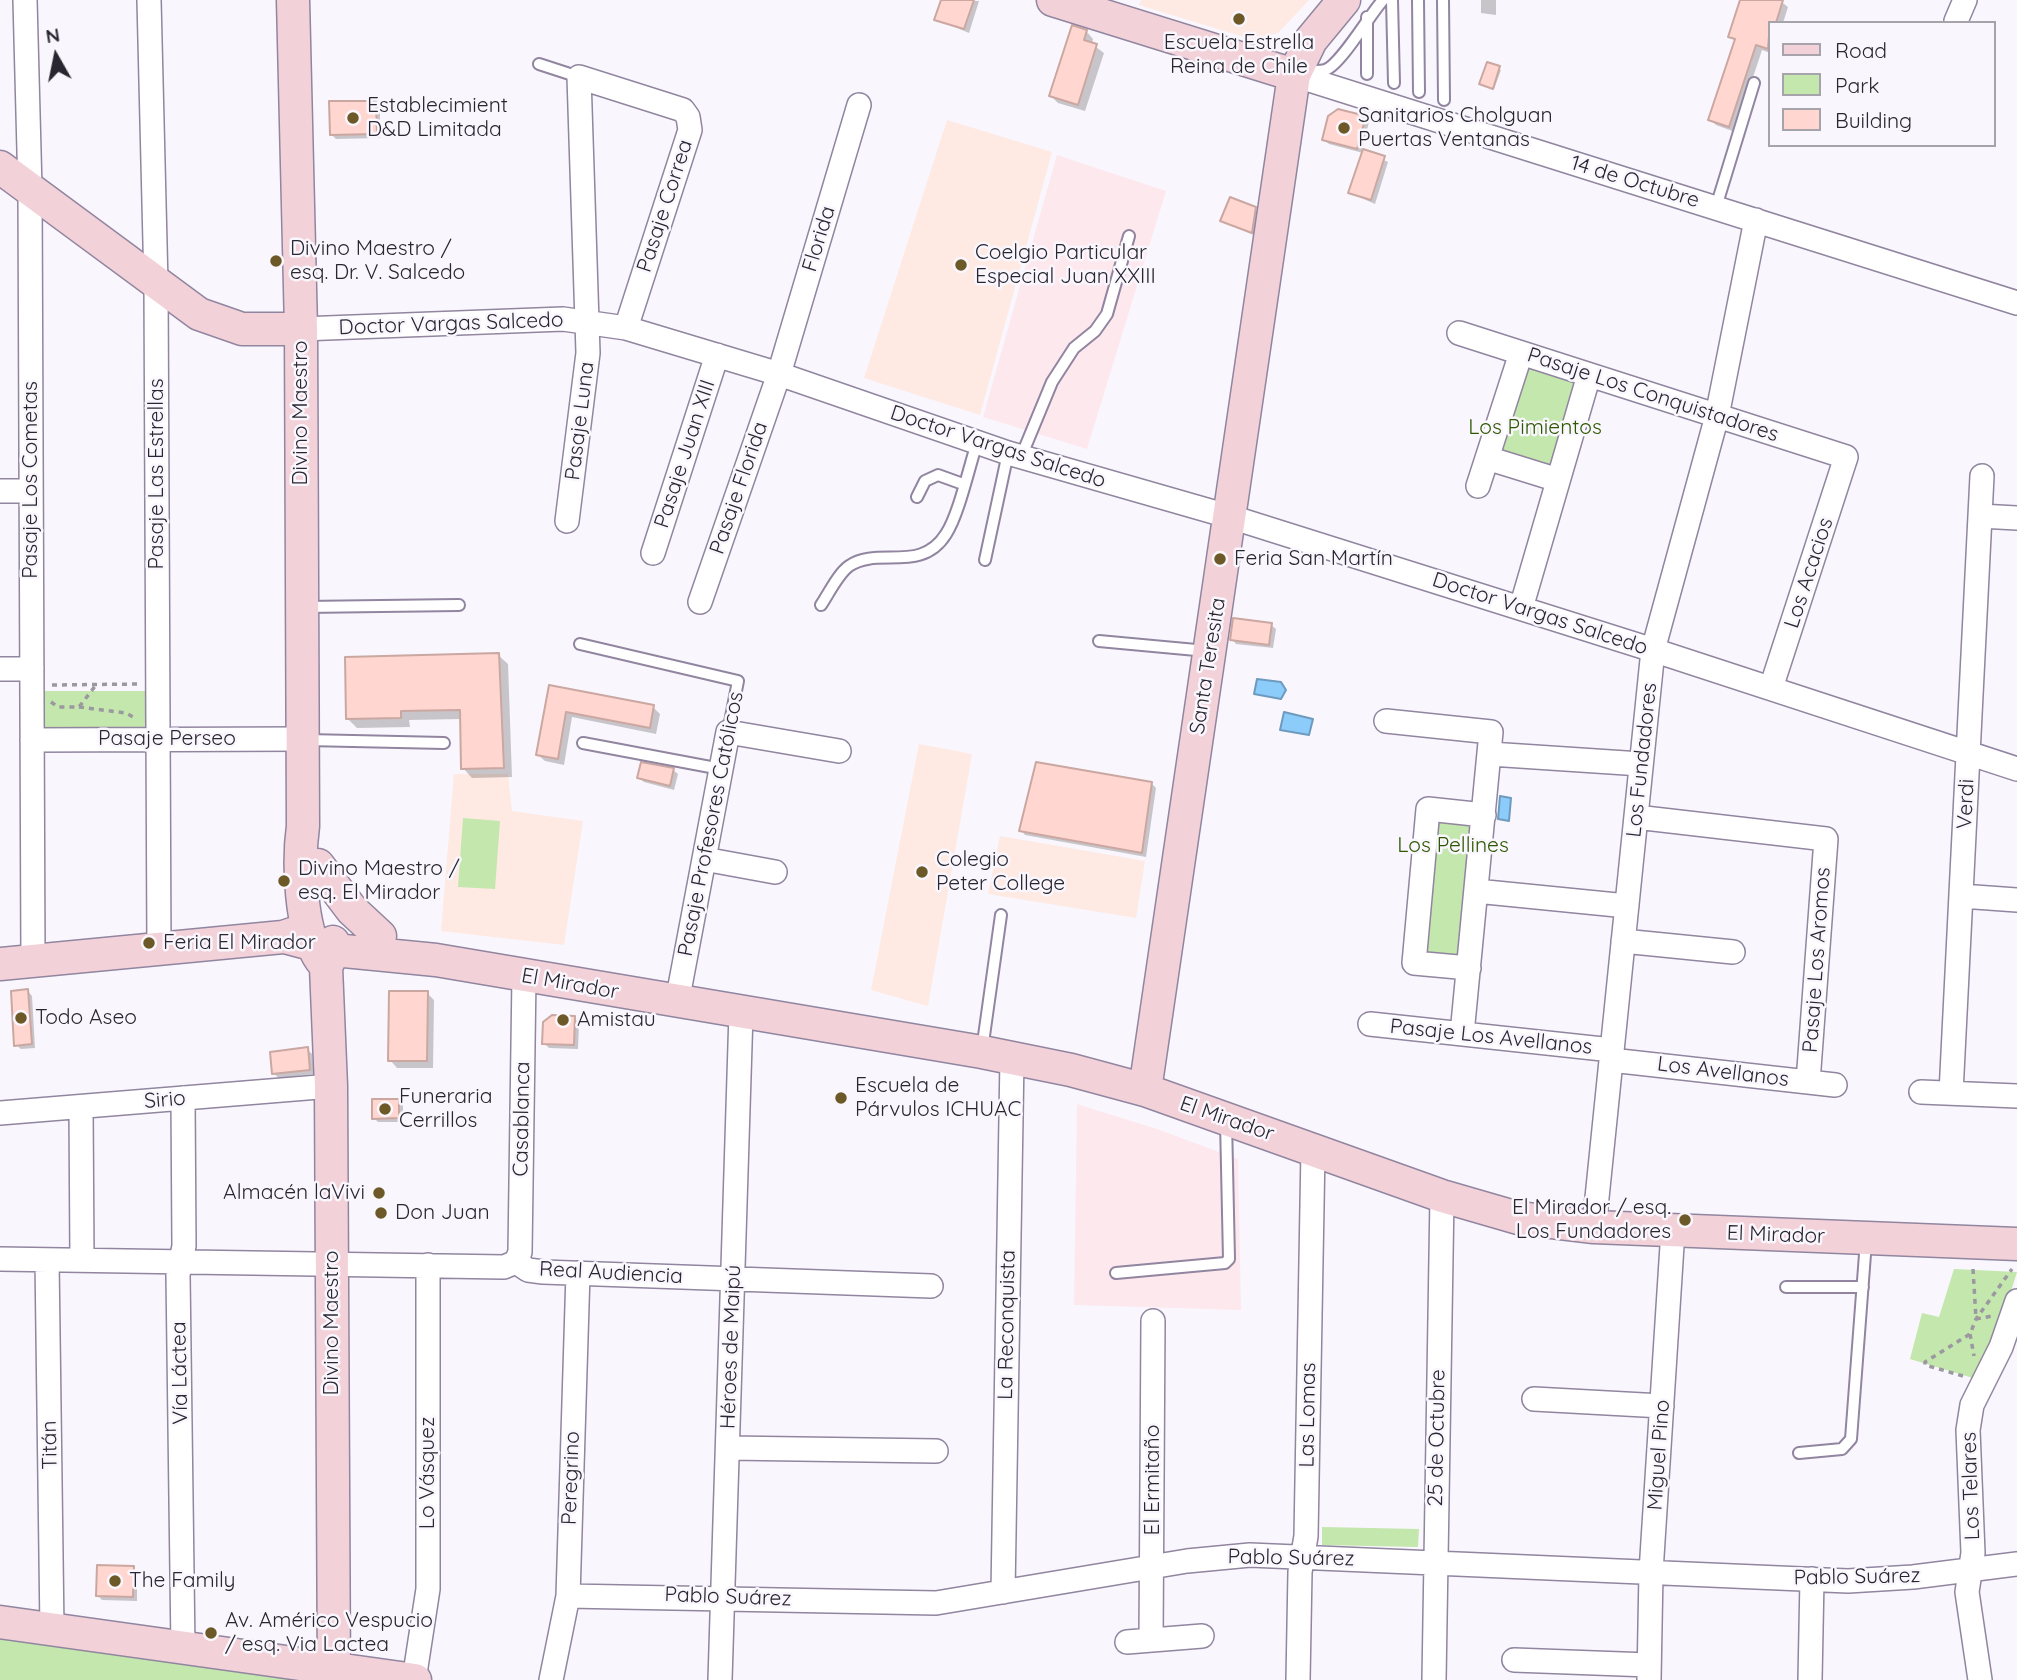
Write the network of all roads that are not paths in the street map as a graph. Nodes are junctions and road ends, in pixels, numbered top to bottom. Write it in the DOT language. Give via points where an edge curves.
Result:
graph roads {
  1 [pos="25,0"];
  2 [pos="149,0"];
  3 [pos="293,0"];
  4 [pos="1053,0"];
  5 [pos="1383,0"];
  6 [pos="1392,0"];
  7 [pos="1418,0"];
  8 [pos="1443,0"];
  9 [pos="1355,9"];
  10 [pos="539,64"];
  11 [pos="1295,73"];
  12 [pos="1367,74"];
  13 [pos="579,77"];
  14 [pos="1394,83"];
  15 [pos="1754,83"];
  16 [pos="1419,92"];
  17 [pos="1444,100"];
  18 [pos="859,105"];
  19 [pos="0,167"];
  20 [pos="30,189"];
  21 [pos="1716,207"];
  22 [pos="1756,220"];
  23 [pos="1129,236"];
  24 [pos="156,284"];
  25 [pos="2017,303"];
  26 [pos="585,320"];
  27 [pos="626,328"];
  28 [pos="301,329"];
  29 [pos="1459,333"];
  30 [pos="1521,353"];
  31 [pos="717,355"];
  32 [pos="779,374"];
  33 [pos="1589,375"];
  34 [pos="1717,416"];
  35 [pos="977,443"];
  36 [pos="1014,455"];
  37 [pos="1846,457"];
  38 [pos="1488,458"];
  39 [pos="1982,476"];
  40 [pos="1558,480"];
  41 [pos="963,484"];
  42 [pos="1478,486"];
  43 [pos="0,491"];
  44 [pos="32,491"];
  45 [pos="917,497"];
  46 [pos="1980,516"];
  47 [pos="1231,517"];
  48 [pos="2017,518"];
  49 [pos="567,521"];
  50 [pos="653,553"];
  51 [pos="985,560"];
  52 [pos="700,602"];
  53 [pos="459,605"];
  54 [pos="821,605"];
  55 [pos="302,607"];
  56 [pos="1521,608"];
  57 [pos="1099,641"];
  58 [pos="580,644"];
  59 [pos="1653,650"];
  60 [pos="1210,652"];
  61 [pos="0,669"];
  62 [pos="34,680"];
  63 [pos="1771,688"];
  64 [pos="1386,721"];
  65 [pos="728,732"];
  66 [pos="154,739"];
  67 [pos="302,739"];
  68 [pos="33,740"];
  69 [pos="444,743"];
  70 [pos="583,744"];
  71 [pos="839,751"];
  72 [pos="1968,753"];
  73 [pos="1490,754"];
  74 [pos="1641,764"];
  75 [pos="721,769"];
  76 [pos="2017,769"];
  77 [pos="1484,815"];
  78 [pos="1636,817"];
  79 [pos="303,826"];
  80 [pos="704,859"];
  81 [pos="318,865"];
  82 [pos="775,872"];
  83 [pos="1476,891"];
  84 [pos="1961,896"];
  85 [pos="2017,900"];
  86 [pos="1627,906"];
  87 [pos="1001,915"];
  88 [pos="380,936"];
  89 [pos="1623,941"];
  90 [pos="316,943"];
  91 [pos="159,949"];
  92 [pos="1733,952"];
  93 [pos="436,960"];
  94 [pos="33,961"];
  95 [pos="0,964"];
  96 [pos="1469,968"];
  97 [pos="524,976"];
  98 [pos="677,1002"];
  99 [pos="741,1013"];
  100 [pos="1370,1024"];
  101 [pos="1462,1034"];
  102 [pos="997,1055"];
  103 [pos="1611,1055"];
  104 [pos="1808,1082"];
  105 [pos="1835,1085"];
  106 [pos="331,1086"];
  107 [pos="1145,1090"];
  108 [pos="1921,1092"];
  109 [pos="1951,1093"];
  110 [pos="2017,1096"];
  111 [pos="183,1098"];
  112 [pos="81,1107"];
  113 [pos="0,1113"];
  114 [pos="1226,1118"];
  115 [pos="1313,1150"];
  116 [pos="1442,1196"];
  117 [pos="1594,1227"];
  118 [pos="1673,1230"];
  119 [pos="1866,1238"];
  120 [pos="0,1259"];
  121 [pos="47,1260"];
  122 [pos="82,1260"];
  123 [pos="181,1261"];
  124 [pos="332,1262"];
  125 [pos="516,1262"];
  126 [pos="2011,1262"];
  127 [pos="428,1265"];
  128 [pos="578,1273"];
  129 [pos="1116,1273"];
  130 [pos="733,1278"];
  131 [pos="931,1286"];
  132 [pos="1786,1287"];
  133 [pos="1863,1287"];
  134 [pos="2016,1306"];
  135 [pos="1153,1321"];
  136 [pos="1534,1399"];
  137 [pos="1662,1406"];
  138 [pos="729,1448"];
  139 [pos="936,1451"];
  140 [pos="1799,1453"];
  141 [pos="1303,1556"];
  142 [pos="1434,1562"];
  143 [pos="2017,1564"];
  144 [pos="1152,1567"];
  145 [pos="1969,1571"];
  146 [pos="1651,1572"];
  147 [pos="1812,1579"];
  148 [pos="1003,1592"];
  149 [pos="568,1596"];
  150 [pos="723,1597"];
  151 [pos="0,1622"];
  152 [pos="52,1630"];
  153 [pos="1202,1636"];
  154 [pos="1151,1640"];
  155 [pos="1128,1642"];
  156 [pos="183,1648"];
  157 [pos="1514,1660"];
  158 [pos="1649,1673"];
  159 [pos="334,1674"];
  160 [pos="414,1680"];
  161 [pos="551,1680"];
  162 [pos="720,1680"];
  163 [pos="1298,1680"];
  164 [pos="1434,1680"];
  165 [pos="1810,1680"];
  166 [pos="1980,1680"];
  1 -- 20 [label="street, Pasaje Los Cometas"];
  2 -- 24 [label="street, Pasaje Las Estrellas"];
  3 -- 28 [label="street, Divino Maestro"];
  4 -- 11 [label="street, 14 de Octubre"];
  5 -- 9 [label="lane"];
  6 -- 14 [label="lane"];
  7 -- 16 [label="lane"];
  8 -- 17 [label="lane"];
  9 -- 11 [label="street, Santa Teresita" via="1311,40"];
  9 -- 12 [label="lane"];
  10 -- 13 [label="lane, Pasaje Correa"];
  11 -- 21 [label="street, 14 de Octubre"];
  11 -- 47 [label="street, Santa Teresita"];
  13 -- 26 [label="street"];
  13 -- 27 [label="street, Pasaje Correa" via="683,110 688,117 690,130"];
  15 -- 21 [label="lane"];
  18 -- 32 [label="street, Florida"];
  19 -- 20 [label="street, Doctor Vargas Salcedo"];
  20 -- 24 [label="street, Doctor Vargas Salcedo"];
  20 -- 44 [label="street, Pasaje Los Cometas"];
  21 -- 22 [label="street, 14 de Octubre"];
  22 -- 25 [label="street, 14 de Octubre"];
  22 -- 34 [label="street, Los Fundadores"];
  23 -- 36 [label="lane" via="1107,314 1074,348"];
  24 -- 28 [label="street, Doctor Vargas Salcedo" via="199,314 227,326"];
  24 -- 66 [label="street, Pasaje Las Estrellas" via="158,684"];
  26 -- 27 [label="street, Doctor Vargas Salcedo"];
  26 -- 28 [label="street, Doctor Vargas Salcedo"];
  26 -- 49 [label="street, Pasaje Luna" via="588,354"];
  27 -- 31 [label="street, Doctor Vargas Salcedo"];
  28 -- 55 [label="street, Divino Maestro"];
  29 -- 30 [label="street, Pasaje Los Conquistadores"];
  30 -- 33 [label="street, Pasaje Los Conquistadores"];
  30 -- 38 [label="street"];
  31 -- 32 [label="street, Doctor Vargas Salcedo"];
  31 -- 50 [label="street, Pasaje Juan XIII"];
  32 -- 35 [label="street, Doctor Vargas Salcedo"];
  32 -- 52 [label="street, Pasaje Florida"];
  33 -- 34 [label="street, Pasaje Los Conquistadores"];
  33 -- 40 [label="street"];
  34 -- 37 [label="street, Pasaje Los Conquistadores"];
  34 -- 59 [label="street, Los Fundadores"];
  35 -- 36 [label="street, Doctor Vargas Salcedo"];
  35 -- 41 [label="lane"];
  36 -- 47 [label="street, Doctor Vargas Salcedo"];
  36 -- 51 [label="lane"];
  37 -- 63 [label="street, Los Acacios"];
  38 -- 40 [label="street"];
  38 -- 42 [label="street"];
  39 -- 46 [label="street, Verdi"];
  40 -- 56 [label="street"];
  41 -- 45 [label="lane" via="937,475 925,481"];
  41 -- 54 [label="lane" via="947,534 930,551 905,559 860,560 847,567"];
  43 -- 44 [label="street"];
  44 -- 62 [label="street, Pasaje Los Cometas"];
  46 -- 48 [label="street"];
  46 -- 72 [label="street, Verdi"];
  47 -- 56 [label="street, Doctor Vargas Salcedo"];
  47 -- 60 [label="street, Santa Teresita"];
  53 -- 55 [label="lane"];
  55 -- 67 [label="street, Divino Maestro"];
  56 -- 59 [label="street, Doctor Vargas Salcedo"];
  57 -- 60 [label="lane"];
  58 -- 65 [label="lane, Pasaje Profesores Católicos" via="738,681"];
  59 -- 63 [label="street, Doctor Vargas Salcedo"];
  59 -- 74 [label="street, Los Fundadores"];
  60 -- 107 [label="street, Santa Teresita"];
  61 -- 62 [label="street"];
  62 -- 68 [label="street, Pasaje Los Cometas"];
  63 -- 72 [label="street, Doctor Vargas Salcedo"];
  64 -- 73 [label="street" via="1491,732"];
  65 -- 71 [label="street"];
  65 -- 75 [label="street, Pasaje Profesores Católicos"];
  66 -- 67 [label="street, Pasaje Perseo"];
  66 -- 68 [label="street, Pasaje Perseo"];
  66 -- 91 [label="street, Pasaje Las Estrellas"];
  67 -- 69 [label="lane"];
  67 -- 79 [label="street, Divino Maestro"];
  68 -- 94 [label="street, Pasaje Los Cometas"];
  70 -- 75 [label="lane"];
  72 -- 76 [label="street, Doctor Vargas Salcedo"];
  72 -- 84 [label="street, Verdi"];
  73 -- 74 [label="street"];
  73 -- 77 [label="street"];
  74 -- 78 [label="street, Los Fundadores"];
  75 -- 80 [label="street, Pasaje Profesores Católicos"];
  77 -- 83 [label="street"];
  77 -- 96 [label="street" via="1428,809 1415,963"];
  78 -- 86 [label="street, Los Fundadores"];
  78 -- 104 [label="street, Pasaje Los Aromos" via="1826,839"];
  79 -- 81 [label="street, Divino Maestro"];
  79 -- 90 [label="street, Divino Maestro" via="301,870"];
  80 -- 82 [label="street"];
  80 -- 98 [label="street, Pasaje Profesores Católicos"];
  81 -- 88 [label="street" via="352,910"];
  81 -- 90 [label="street, Divino Maestro"];
  83 -- 86 [label="street"];
  83 -- 96 [label="street"];
  84 -- 85 [label="street"];
  84 -- 109 [label="street, Verdi"];
  86 -- 89 [label="street, Los Fundadores"];
  87 -- 102 [label="lane"];
  88 -- 90 [label="street, El Mirador"];
  88 -- 93 [label="street, El Mirador"];
  89 -- 92 [label="street"];
  89 -- 103 [label="street, Los Fundadores"];
  90 -- 91 [label="street, El Mirador"];
  90 -- 93 [label="street, El Mirador"];
  90 -- 106 [label="street, Divino Maestro"];
  91 -- 94 [label="street, El Mirador"];
  93 -- 97 [label="street, El Mirador"];
  94 -- 95 [label="street, El Mirador"];
  96 -- 101 [label="street"];
  97 -- 98 [label="street, El Mirador"];
  97 -- 125 [label="street, Casablanca" via="520,1252"];
  98 -- 99 [label="street, El Mirador"];
  99 -- 102 [label="street, El Mirador"];
  99 -- 130 [label="street, Héroes de Maipú"];
  100 -- 101 [label="street, Pasaje Los Avellanos"];
  101 -- 103 [label="street, Pasaje Los Avellanos"];
  102 -- 107 [label="street, El Mirador"];
  102 -- 148 [label="street, La Reconquista"];
  103 -- 104 [label="street, Los Avellanos"];
  103 -- 117 [label="street, Los Fundadores"];
  104 -- 105 [label="street, Los Avellanos"];
  106 -- 111 [label="street, Sirio"];
  106 -- 124 [label="street, Divino Maestro"];
  107 -- 114 [label="street, El Mirador"];
  108 -- 109 [label="street"];
  109 -- 110 [label="street"];
  111 -- 112 [label="street, Sirio"];
  111 -- 123 [label="street, Vía Láctea"];
  112 -- 113 [label="street, Sirio"];
  112 -- 122 [label="street"];
  114 -- 115 [label="street, El Mirador"];
  114 -- 129 [label="lane" via="1229,1259"];
  115 -- 116 [label="street, El Mirador"];
  115 -- 141 [label="street, Las Lomas"];
  116 -- 117 [label="street, El Mirador" via="1518,1218"];
  116 -- 142 [label="street, 25 de Octubre"];
  117 -- 118 [label="street, El Mirador"];
  118 -- 119 [label="street, El Mirador"];
  118 -- 137 [label="street, Miguel Pino"];
  119 -- 126 [label="street, El Mirador"];
  119 -- 133 [label="lane"];
  120 -- 121 [label="street, Real Audiencia"];
  121 -- 122 [label="street, Real Audiencia"];
  121 -- 152 [label="street, Titán"];
  122 -- 123 [label="street, Real Audiencia"];
  123 -- 124 [label="street, Real Audiencia"];
  123 -- 156 [label="street, Vía Láctea"];
  124 -- 127 [label="street, Real Audiencia"];
  124 -- 159 [label="street, Divino Maestro"];
  125 -- 127 [label="street, Real Audiencia" via="504,1267"];
  125 -- 128 [label="street, Real Audiencia" via="535,1272"];
  127 -- 160 [label="street, Lo Vásquez" via="428,1589"];
  128 -- 130 [label="street, Real Audiencia"];
  128 -- 149 [label="street, Peregrino"];
  130 -- 131 [label="street, Real Audiencia"];
  130 -- 138 [label="street, Héroes de Maipú"];
  132 -- 133 [label="lane"];
  133 -- 140 [label="lane" via="1851,1439 1842,1449"];
  134 -- 145 [label="street, Los Telares" via="1972,1405 1968,1430 1973,1553"];
  135 -- 144 [label="street, El Ermitaño"];
  136 -- 137 [label="street"];
  137 -- 146 [label="street, Miguel Pino"];
  138 -- 139 [label="street"];
  138 -- 150 [label="street, Héroes de Maipú"];
  141 -- 142 [label="street, Pablo Suárez"];
  141 -- 144 [label="street, Pablo Suárez" via="1223,1557"];
  141 -- 163 [label="street, Las Lomas"];
  142 -- 146 [label="street, Pablo Suárez"];
  142 -- 164 [label="street, 25 de Octubre"];
  143 -- 145 [label="street, Pablo Suárez"];
  144 -- 148 [label="street, Pablo Suárez"];
  144 -- 154 [label="street, El Ermitaño"];
  145 -- 147 [label="street, Pablo Suárez" via="1874,1580"];
  145 -- 166 [label="street, Los Telares" via="1967,1592"];
  146 -- 147 [label="street, Pablo Suárez"];
  146 -- 158 [label="street, Miguel Pino"];
  147 -- 165 [label="street"];
  148 -- 150 [label="street, Pablo Suárez" via="919,1603"];
  149 -- 150 [label="street, Pablo Suárez"];
  149 -- 161 [label="street, Peregrino"];
  150 -- 162 [label="street, Héroes de Maipú"];
  151 -- 152 [label="street"];
  152 -- 156 [label="street"];
  153 -- 154 [label="street"];
  154 -- 155 [label="street"];
  156 -- 159 [label="street"];
  157 -- 158 [label="street"];
  159 -- 160 [label="street"];
}
